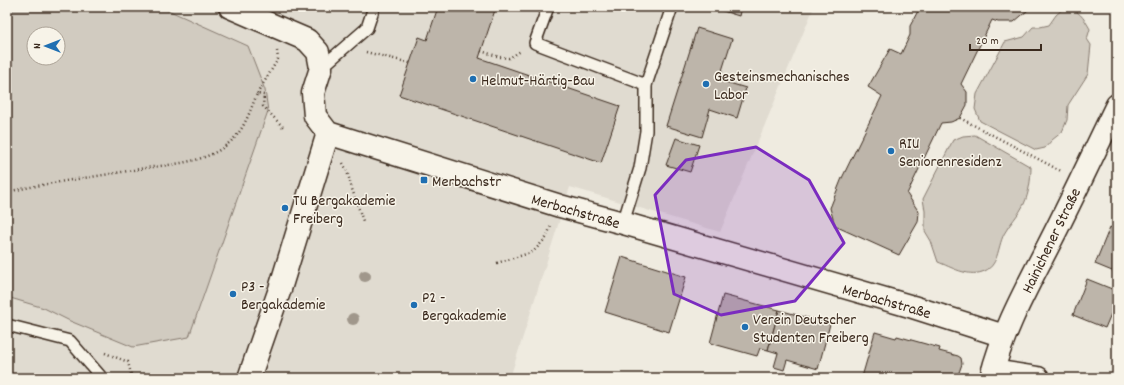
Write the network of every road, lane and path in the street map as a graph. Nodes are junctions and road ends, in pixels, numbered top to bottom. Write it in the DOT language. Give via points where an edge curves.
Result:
graph roads {
  1 [pos="230,7"];
  2 [pos="374,7"];
  3 [pos="548,7"];
  4 [pos="672,7"];
  5 [pos="277,27"];
  6 [pos="535,43"];
  7 [pos="346,46"];
  8 [pos="481,51"];
  9 [pos="410,63"];
  10 [pos="321,68"];
  11 [pos="646,85"];
  12 [pos="258,94"];
  13 [pos="1117,104"];
  14 [pos="960,118"];
  15 [pos="283,126"];
  16 [pos="328,133"];
  17 [pos="1080,181"];
  18 [pos="7,192"];
  19 [pos="560,206"];
  20 [pos="363,221"];
  21 [pos="623,223"];
  22 [pos="497,263"];
  23 [pos="7,325"];
  24 [pos="1004,336"];
  25 [pos="128,362"];
  26 [pos="992,375"];
  27 [pos="102,378"];
  28 [pos="132,378"];
  29 [pos="249,378"];
  30 [pos="1038,378"];
  1 -- 5 [label="street"];
  2 -- 7 [label="lane" via="367,28"];
  3 -- 6 [label="lane"];
  4 -- 11 [label="lane"];
  5 -- 10 [label="street" via="308,40 318,52"];
  5 -- 12 [label="path" via="278,59"];
  6 -- 8 [label="path" via="509,58"];
  6 -- 11 [label="lane"];
  7 -- 9 [label="path"];
  7 -- 10 [label="lane"];
  10 -- 16 [label="street" via="313,93 315,116"];
  11 -- 21 [label="lane" via="646,131 640,168"];
  12 -- 15 [label="path" via="264,95 263,106"];
  12 -- 18 [label="path" via="240,132 228,144 206,157"];
  13 -- 17 [label="street, Hainichener Straße"];
  14 -- 17 [label="path"];
  16 -- 19 [label="street, Merbachstraße"];
  16 -- 20 [label="path" via="347,171"];
  16 -- 29 [label="street" via="280,290"];
  17 -- 24 [label="street, Hainichener Straße"];
  19 -- 21 [label="street, Merbachstraße"];
  19 -- 22 [label="path" via="546,238 533,252"];
  21 -- 24 [label="street, Merbachstraße"];
  23 -- 27 [label="lane" via="70,341"];
  24 -- 26 [label="street, Hainichener Straße"];
  25 -- 28 [label="path"];
  26 -- 30 [label="street"];
}
